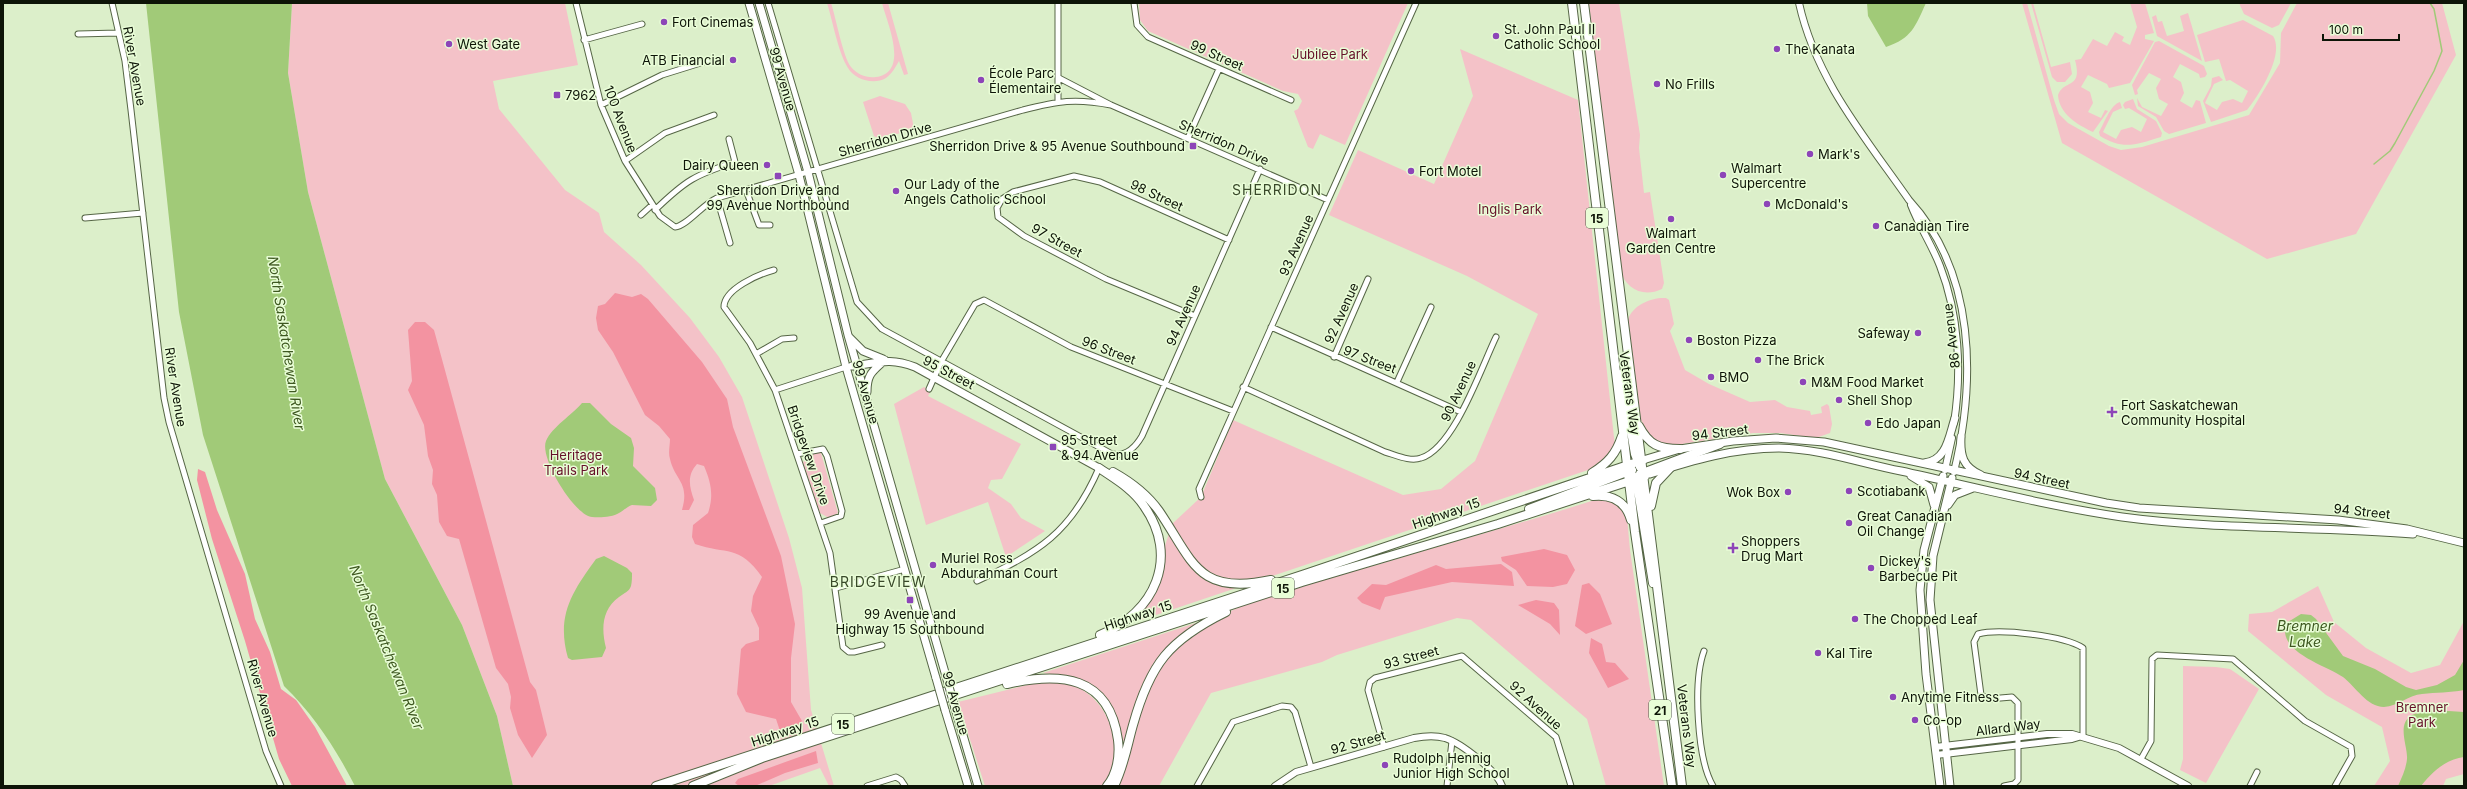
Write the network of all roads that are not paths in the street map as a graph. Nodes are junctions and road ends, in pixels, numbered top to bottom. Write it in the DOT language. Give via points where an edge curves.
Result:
graph roads {
  1 [pos="112,3"];
  2 [pos="576,3"];
  3 [pos="749,3"];
  4 [pos="759,3"];
  5 [pos="768,3"];
  6 [pos="1058,3"];
  7 [pos="1134,3"];
  8 [pos="1416,3"];
  9 [pos="1572,3"];
  10 [pos="1584,3"];
  11 [pos="1799,3"];
  12 [pos="642,24"];
  13 [pos="118,33"];
  14 [pos="78,34"];
  15 [pos="584,40"];
  16 [pos="707,61"];
  17 [pos="1219,69"];
  18 [pos="1059,78"];
  19 [pos="1291,100"];
  20 [pos="1058,101"];
  21 [pos="601,105"];
  22 [pos="1111,105"];
  23 [pos="714,115"];
  24 [pos="1188,138"];
  25 [pos="729,139"];
  26 [pos="624,161"];
  27 [pos="1260,169"];
  28 [pos="816,170"];
  29 [pos="808,172"];
  30 [pos="799,175"];
  31 [pos="1074,176"];
  32 [pos="746,190"];
  33 [pos="717,198"];
  34 [pos="1328,200"];
  35 [pos="1909,200"];
  36 [pos="654,208"];
  37 [pos="143,212"];
  38 [pos="641,215"];
  39 [pos="86,218"];
  40 [pos="770,225"];
  41 [pos="675,227"];
  42 [pos="1229,240"];
  43 [pos="730,243"];
  44 [pos="774,270"];
  45 [pos="1368,279"];
  46 [pos="857,302"];
  47 [pos="1431,307"];
  48 [pos="1195,316"];
  49 [pos="1271,327"];
  50 [pos="1610,333"];
  51 [pos="848,335"];
  52 [pos="1496,337"];
  53 [pos="794,338"];
  54 [pos="756,354"];
  55 [pos="1334,357"];
  56 [pos="885,360"];
  57 [pos="942,362"];
  58 [pos="857,366"];
  59 [pos="846,367"];
  60 [pos="935,377"];
  61 [pos="1397,382"];
  62 [pos="1165,383"];
  63 [pos="1243,387"];
  64 [pos="929,389"];
  65 [pos="775,390"];
  66 [pos="867,401"];
  67 [pos="1233,411"];
  68 [pos="1461,412"];
  69 [pos="1955,418"];
  70 [pos="1637,421"];
  71 [pos="1623,433"];
  72 [pos="1961,437"];
  73 [pos="1720,444"];
  74 [pos="1680,449"];
  75 [pos="798,454"];
  76 [pos="1112,454"];
  77 [pos="1918,463"];
  78 [pos="1099,468"];
  79 [pos="1642,468"];
  80 [pos="1671,468"];
  81 [pos="1945,470"];
  82 [pos="1900,471"];
  83 [pos="1954,472"];
  84 [pos="1631,475"];
  85 [pos="1942,479"];
  86 [pos="1579,480"];
  87 [pos="1990,480"];
  88 [pos="1951,481"];
  89 [pos="1976,488"];
  90 [pos="1201,497"];
  91 [pos="1579,497"];
  92 [pos="1934,510"];
  93 [pos="1649,515"];
  94 [pos="1941,523"];
  95 [pos="821,524"];
  96 [pos="1498,524"];
  97 [pos="1635,532"];
  98 [pos="2440,537"];
  99 [pos="2464,543"];
  100 [pos="905,569"];
  101 [pos="1305,574"];
  102 [pos="977,582"];
  103 [pos="836,588"];
  104 [pos="1262,595"];
  105 [pos="1664,632"];
  106 [pos="882,646"];
  107 [pos="1704,651"];
  108 [pos="1462,656"];
  109 [pos="1031,662"];
  110 [pos="980,688"];
  111 [pos="2083,736"];
  112 [pos="2018,737"];
  113 [pos="1452,740"];
  114 [pos="2018,744"];
  115 [pos="1946,745"];
  116 [pos="1384,747"];
  117 [pos="1935,747"];
  118 [pos="1946,753"];
  119 [pos="1936,755"];
  120 [pos="2141,759"];
  121 [pos="1311,768"];
  122 [pos="2257,772"];
  123 [pos="1711,784"];
  124 [pos="280,786"];
  125 [pos="656,786"];
  126 [pos="693,786"];
  127 [pos="868,786"];
  128 [pos="905,786"];
  129 [pos="968,786"];
  130 [pos="978,786"];
  131 [pos="1107,786"];
  132 [pos="1114,786"];
  133 [pos="1197,786"];
  134 [pos="1275,786"];
  135 [pos="1447,786"];
  136 [pos="1502,786"];
  137 [pos="1571,786"];
  138 [pos="1672,786"];
  139 [pos="1682,786"];
  140 [pos="1940,786"];
  141 [pos="1950,786"];
  142 [pos="2004,786"];
  143 [pos="2187,786"];
  144 [pos="2250,786"];
  145 [pos="2335,786"];
  1 -- 13 [label="street, River Avenue"];
  2 -- 15 [label="street, 100 Avenue"];
  3 -- 30 [label="main road, 99 Avenue"];
  4 -- 29 [label="main road, 99 Avenue"];
  5 -- 28 [label="street, 99 Avenue"];
  6 -- 18 [label="street"];
  7 -- 17 [label="street, 99 Street" via="1137,25 1148,36"];
  8 -- 34 [label="street, 93 Avenue"];
  9 -- 50 [label="main road, Veterans Way / 15"];
  10 -- 70 [label="main road, Veterans Way / 15" via="1616,274"];
  11 -- 35 [label="street, 86 Avenue" via="1807,34 1824,75"];
  12 -- 15 [label="street"];
  13 -- 14 [label="street"];
  13 -- 37 [label="street, River Avenue" via="125,61"];
  15 -- 21 [label="street, 100 Avenue"];
  16 -- 21 [label="street" via="662,75"];
  17 -- 19 [label="street, 99 Street"];
  17 -- 24 [label="street"];
  18 -- 20 [label="street"];
  18 -- 22 [label="street, Sherridon Drive"];
  20 -- 22 [label="street, Sherridon Drive" via="1087,100"];
  20 -- 28 [label="street, Sherridon Drive"];
  21 -- 26 [label="street, 100 Avenue"];
  22 -- 24 [label="street, Sherridon Drive"];
  23 -- 26 [label="street" via="665,134"];
  24 -- 27 [label="street, Sherridon Drive"];
  25 -- 36 [label="street" via="735,162 692,177"];
  26 -- 36 [label="street, 100 Avenue"];
  27 -- 34 [label="street, Sherridon Drive"];
  27 -- 42 [label="street, 94 Avenue"];
  28 -- 29 [label="street, Sherridon Drive"];
  28 -- 46 [label="street, 99 Avenue"];
  29 -- 30 [label="street, Sherridon Drive"];
  29 -- 51 [label="main road, 99 Avenue"];
  30 -- 32 [label="street, Sherridon Drive"];
  30 -- 59 [label="main road, 99 Avenue"];
  31 -- 42 [label="street, 98 Street" via="1100,182"];
  31 -- 48 [label="street, 97 Street" via="1012,192 1002,199 997,208 998,217 1024,236 1106,279"];
  32 -- 33 [label="street, Sherridon Drive"];
  32 -- 40 [label="street" via="759,225"];
  33 -- 41 [label="street, Sherridon Drive" via="699,209 682,225"];
  33 -- 43 [label="street"];
  34 -- 49 [label="street, 93 Avenue"];
  35 -- 69 [label="street, 86 Avenue" via="1940,265 1951,306 1958,362"];
  35 -- 72 [label="street, 86 Avenue" via="1938,240 1949,263 1959,299 1965,328 1968,373"];
  36 -- 38 [label="street"];
  36 -- 41 [label="street, 100 Avenue" via="667,224"];
  37 -- 39 [label="street"];
  37 -- 124 [label="street, River Avenue" via="169,422 266,751"];
  42 -- 48 [label="street, 94 Avenue"];
  44 -- 54 [label="street, Bridgeview Drive" via="745,282 724,303 724,307"];
  45 -- 55 [label="street, 92 Avenue"];
  46 -- 57 [label="street, 95 Street" via="882,329"];
  47 -- 61 [label="street"];
  48 -- 62 [label="street, 94 Avenue"];
  49 -- 55 [label="street, 97 Street"];
  49 -- 63 [label="street, 93 Avenue"];
  50 -- 71 [label="main road, Veterans Way / 15"];
  50 -- 79 [label="main road" via="1615,343"];
  51 -- 56 [label="main road" via="863,351"];
  51 -- 58 [label="main road, 99 Avenue"];
  52 -- 68 [label="street, 90 Avenue"];
  53 -- 54 [label="street" via="782,339"];
  54 -- 65 [label="street, Bridgeview Drive"];
  55 -- 61 [label="street, 97 Street"];
  56 -- 58 [label="main road, 95 Street"];
  56 -- 60 [label="main road, 95 Street" via="901,362"];
  56 -- 66 [label="main road" via="867,379"];
  57 -- 60 [label="street"];
  57 -- 62 [label="street, 96 Street" via="975,304 981,300 1070,347"];
  57 -- 76 [label="street, 95 Street"];
  58 -- 59 [label="main road, 95 Street"];
  58 -- 66 [label="main road, 99 Avenue"];
  59 -- 65 [label="street, 95 Street"];
  59 -- 100 [label="main road, 99 Avenue"];
  60 -- 64 [label="street"];
  60 -- 78 [label="main road, 95 Street"];
  61 -- 68 [label="street, 97 Street"];
  62 -- 67 [label="street, 96 Street"];
  62 -- 76 [label="street, 94 Avenue" via="1139,441 1126,453"];
  63 -- 67 [label="street, 93 Avenue"];
  63 -- 68 [label="street, 90 Avenue" via="1385,452 1407,459 1420,458 1436,451 1449,436"];
  65 -- 75 [label="street, Bridgeview Drive"];
  66 -- 130 [label="main road, 99 Avenue, bridge"];
  67 -- 90 [label="street, 93 Avenue" via="1199,489"];
  69 -- 77 [label="main road" via="1941,456 1931,462"];
  69 -- 81 [label="street, 86 Avenue"];
  70 -- 74 [label="main road" via="1642,433 1656,447"];
  70 -- 79 [label="main road, Veterans Way / 15"];
  71 -- 84 [label="main road, Veterans Way / 15"];
  71 -- 86 [label="main road" via="1616,453 1611,459"];
  72 -- 83 [label="street, 86 Avenue"];
  72 -- 87 [label="main road" via="1961,454 1966,465"];
  73 -- 74 [label="main road, 94 Street"];
  73 -- 77 [label="main road, 94 Street" via="1776,438 1824,442"];
  73 -- 79 [label="main road"];
  74 -- 79 [label="main road, 94 Street"];
  75 -- 95 [label="street, Bridgeview Drive"];
  75 -- 95 [label="street" via="818,448 827,456 842,511 838,519"];
  77 -- 81 [label="main road, 94 Street"];
  78 -- 101 [label="main road" via="1112,472 1141,490 1159,511 1186,556 1206,575 1222,582 1241,584"];
  78 -- 102 [label="street" via="1086,497 1060,531 1016,563"];
  78 -- 109 [label="main road" via="1127,488 1149,514 1157,530 1160,547 1158,574 1151,593 1140,609 1119,627"];
  79 -- 80 [label="main road, 94 Street"];
  79 -- 84 [label="main road, 15"];
  79 -- 84 [label="main road"];
  79 -- 93 [label="main road, Veterans Way / 21"];
  80 -- 82 [label="main road, 94 Street" via="1723,453 1780,448 1839,455"];
  80 -- 93 [label="main road" via="1656,483"];
  81 -- 83 [label="main road, 94 Street"];
  81 -- 85 [label="main road"];
  82 -- 85 [label="main road, 94 Street"];
  82 -- 92 [label="main road" via="1930,487"];
  83 -- 87 [label="main road, 94 Street"];
  83 -- 88 [label="main road, 86 Avenue"];
  84 -- 86 [label="main road, Highway 15 / 15"];
  84 -- 91 [label="main road, Highway 15 / 15"];
  84 -- 96 [label="main road" via="1533,507"];
  84 -- 97 [label="main road, Veterans Way / 21"];
  84 -- 105 [label="main road" via="1660,626"];
  85 -- 88 [label="main road, 94 Street"];
  85 -- 92 [label="main road"];
  86 -- 101 [label="main road, Highway 15 / 15"];
  87 -- 98 [label="main road, 94 Street" via="2139,508 2338,520 2392,526"];
  88 -- 89 [label="main road, 94 Street"];
  88 -- 94 [label="main road, 86 Avenue"];
  89 -- 94 [label="main road" via="1965,490 1952,498"];
  89 -- 98 [label="main road, 94 Street" via="2075,509 2148,520"];
  91 -- 96 [label="main road, Highway 15 / 15"];
  91 -- 97 [label="main road" via="1605,495 1618,500 1629,512"];
  92 -- 117 [label="main road" via="1924,550 1920,590"];
  93 -- 105 [label="main road, Veterans Way / 21"];
  94 -- 115 [label="main road" via="1934,556 1930,600"];
  95 -- 103 [label="street, Bridgeview Drive" via="830,553"];
  96 -- 104 [label="main road, Highway 15 / 15"];
  97 -- 138 [label="main road, Veterans Way / 21"];
  98 -- 99 [label="main road, 94 Street"];
  100 -- 103 [label="street"];
  100 -- 129 [label="main road, 99 Avenue, bridge"];
  101 -- 109 [label="main road, Highway 15 / 15"];
  103 -- 106 [label="street, Bridgeview Drive" via="845,650 854,652"];
  104 -- 110 [label="main road, Highway 15 / 15"];
  104 -- 132 [label="main road" via="1203,623 1180,638 1166,653 1146,685"];
  105 -- 139 [label="main road, Veterans Way / 21"];
  107 -- 123 [label="street" via="1698,675 1696,705"];
  108 -- 116 [label="street, 93 Street" via="1375,678 1369,684 1368,690"];
  108 -- 137 [label="street, 92 Avenue" via="1554,735 1561,749"];
  109 -- 125 [label="main road, Highway 15 / 15"];
  110 -- 126 [label="main road, Highway 15" via="762,758"];
  110 -- 131 [label="main road" via="1049,677 1077,683 1093,690 1110,712 1117,734 1118,758 1115,772"];
  111 -- 112 [label="street, Allard Way" via="2061,733"];
  111 -- 112 [label="street" via="2083,648 2027,633 2010,631 1980,634 1974,642 1981,695 1990,699 2016,699"];
  111 -- 114 [label="street, Allard Way"];
  111 -- 120 [label="street, Allard Way"];
  112 -- 114 [label="street"];
  112 -- 115 [label="street, Allard Way"];
  113 -- 116 [label="street, 92 Street" via="1427,736"];
  113 -- 135 [label="street"];
  113 -- 136 [label="street" via="1494,772"];
  114 -- 118 [label="street, Allard Way"];
  114 -- 142 [label="street" via="2018,780 2014,784"];
  115 -- 117 [label="street, Allard Way"];
  115 -- 118 [label="main road"];
  116 -- 121 [label="street, 92 Street"];
  117 -- 119 [label="main road"];
  118 -- 119 [label="street, Allard Way"];
  118 -- 141 [label="main road"];
  119 -- 140 [label="main road"];
  120 -- 143 [label="street, Allard Way"];
  120 -- 145 [label="street" via="2151,741 2152,658 2157,655 2233,659 2305,720 2350,747 2352,756"];
  121 -- 133 [label="street" via="1295,712 1291,707 1282,706 1240,718 1231,724"];
  121 -- 134 [label="street, 92 Street" via="1287,776"];
  122 -- 144 [label="street"];
  127 -- 128 [label="street" via="896,777"];
}
